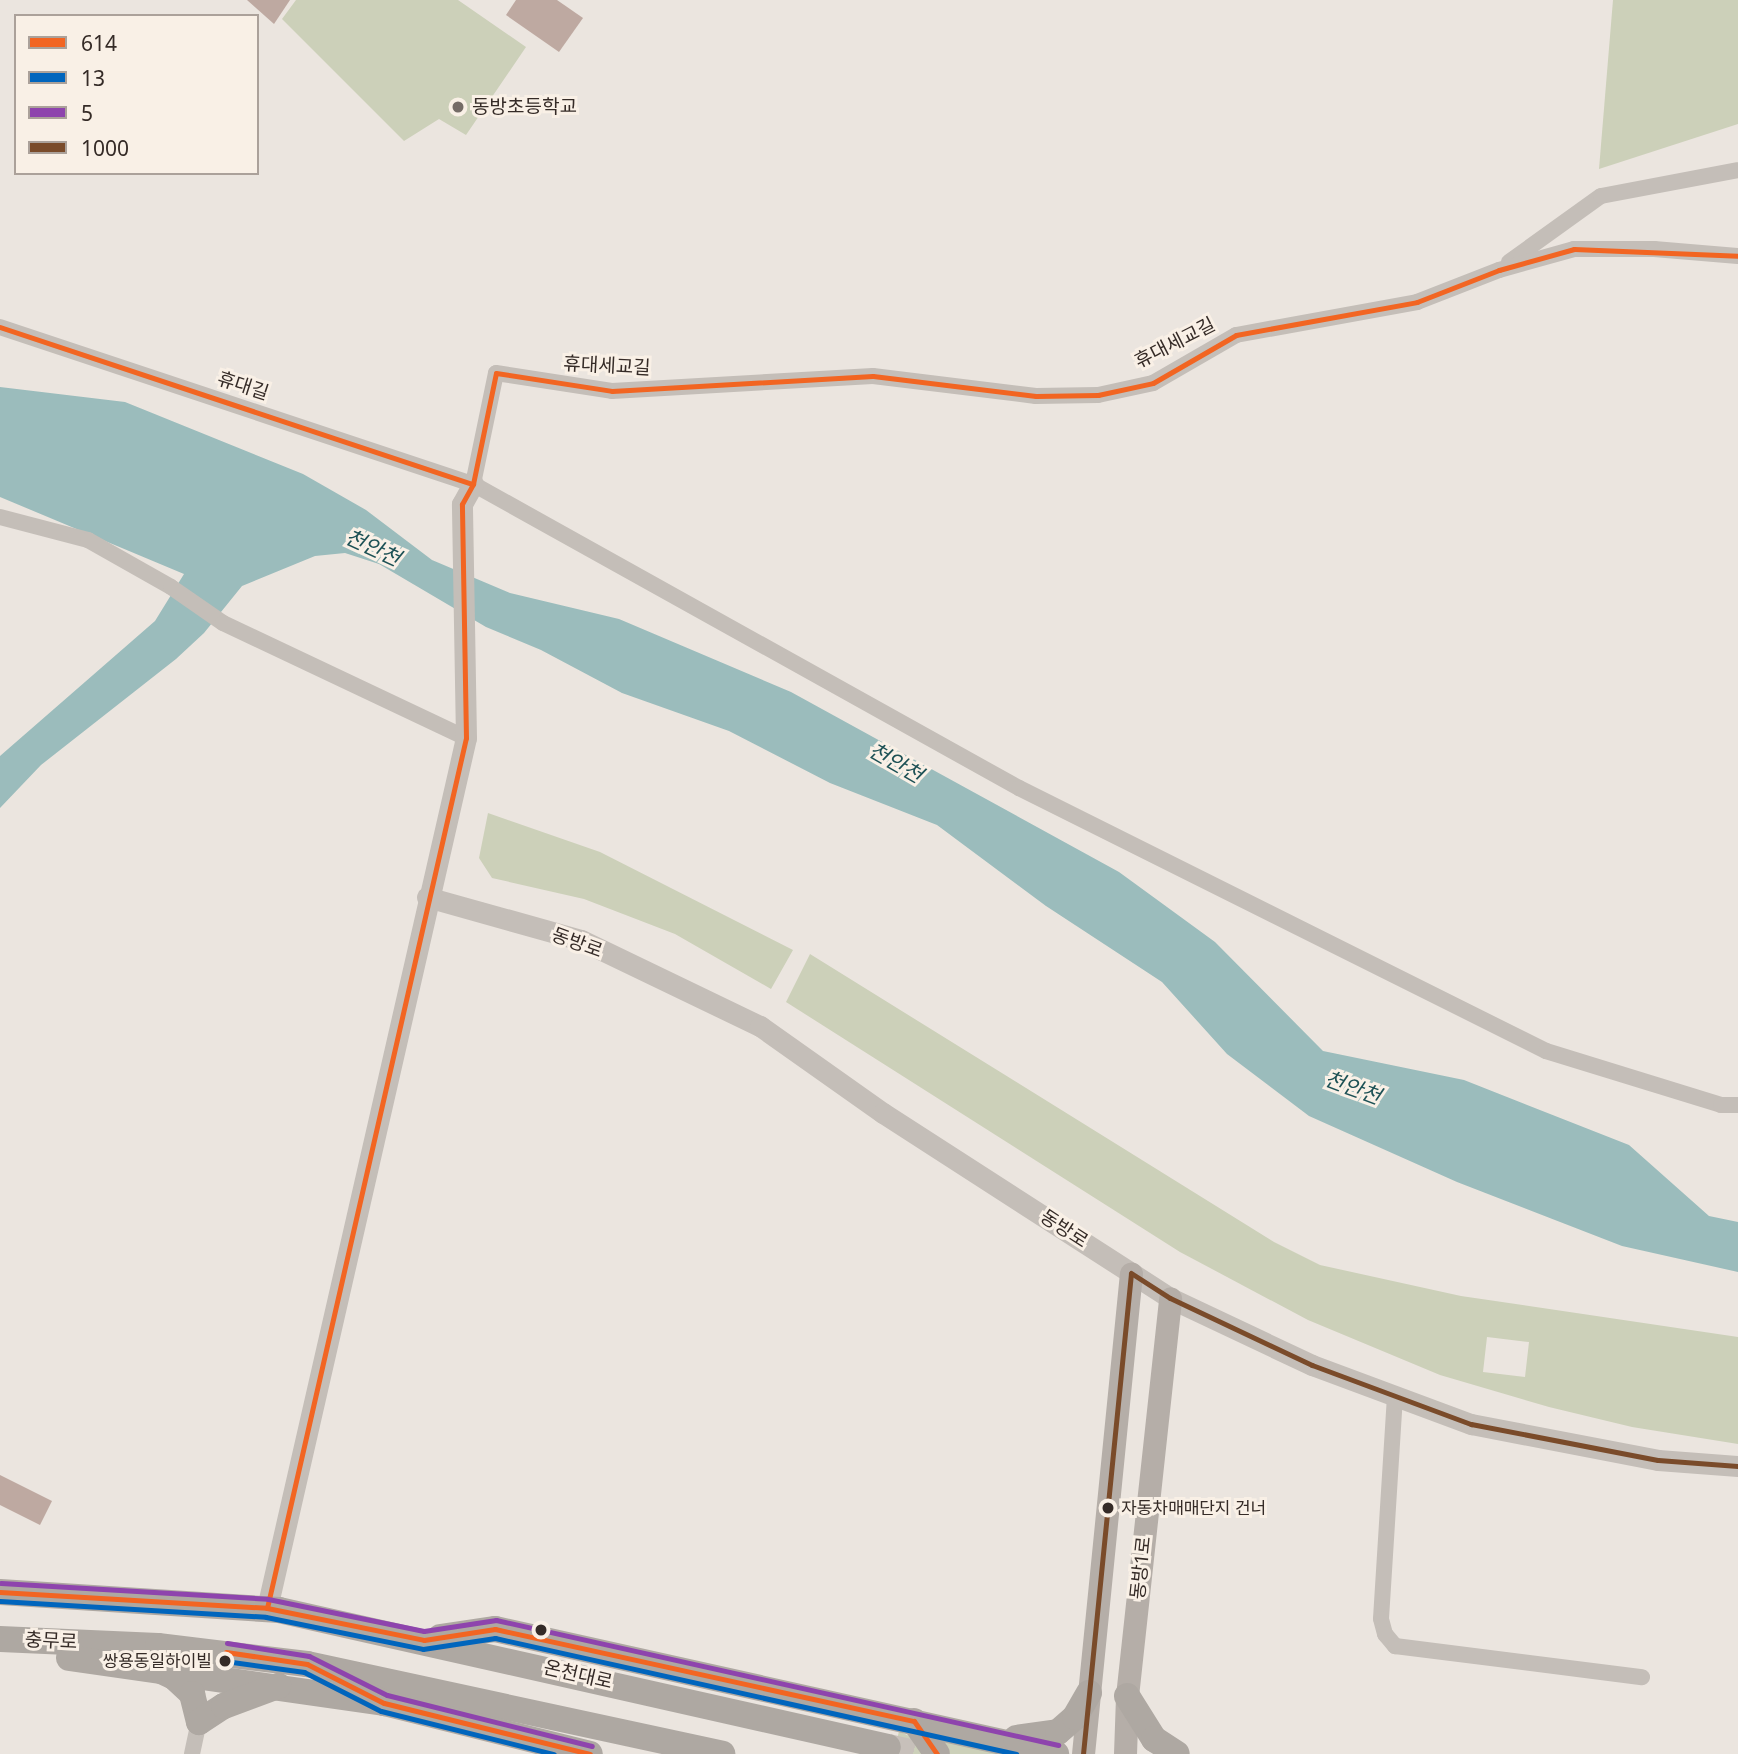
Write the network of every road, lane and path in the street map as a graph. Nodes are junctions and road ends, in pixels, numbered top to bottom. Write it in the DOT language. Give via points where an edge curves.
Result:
graph roads {
  1 [pos="1738,170"];
  2 [pos="1738,256"];
  3 [pos="1499,270"];
  4 [pos="0,327"];
  5 [pos="473,484"];
  6 [pos="0,517"];
  7 [pos="467,729"];
  8 [pos="428,897"];
  9 [pos="1738,1105"];
  10 [pos="1131,1273"];
  11 [pos="1170,1298"];
  12 [pos="1395,1396"];
  13 [pos="1738,1466"];
  14 [pos="0,1592"];
  15 [pos="267,1608"];
  16 [pos="0,1639"];
  17 [pos="425,1640"];
  18 [pos="307,1664"];
  19 [pos="149,1666"];
  20 [pos="1642,1677"];
  21 [pos="280,1685"];
  22 [pos="1089,1693"];
  23 [pos="1127,1696"];
  24 [pos="384,1703"];
  25 [pos="914,1721"];
  26 [pos="199,1722"];
  27 [pos="969,1735"];
  28 [pos="888,1747"];
  29 [pos="192,1754"];
  30 [pos="590,1754"];
  31 [pos="722,1754"];
  32 [pos="937,1754"];
  33 [pos="1056,1754"];
  34 [pos="1083,1754"];
  35 [pos="1125,1754"];
  36 [pos="1177,1754"];
  1 -- 3 [label="street" via="1601,196"];
  2 -- 3 [label="street, 휴대세교길" via="1574,249"];
  3 -- 5 [label="street, 휴대세교길" via="1416,302 1236,335 1153,383 1098,395 1036,396 873,376 612,391 496,373"];
  4 -- 5 [label="street, 휴대길"];
  5 -- 7 [label="street" via="462,504"];
  5 -- 9 [label="street, 휴대길" via="1019,788 1546,1051 1721,1105"];
  6 -- 7 [label="street" via="88,540 223,623"];
  7 -- 8 [label="street"];
  8 -- 10 [label="street, 동방로" via="580,940 760,1026"];
  8 -- 15 [label="street"];
  10 -- 11 [label="street, 동방로"];
  10 -- 22 [label="main road, 동방1로"];
  11 -- 12 [label="street, 동방로" via="1312,1365"];
  11 -- 23 [label="main road, 동방1로"];
  12 -- 13 [label="street, 동방로" via="1471,1424 1658,1460"];
  12 -- 20 [label="street" via="1381,1619 1395,1646"];
  14 -- 15 [label="highway"];
  15 -- 17 [label="highway, 온천대로"];
  16 -- 18 [label="highway, 충무로" via="228,1652"];
  16 -- 19 [label="highway" via="72,1659"];
  17 -- 25 [label="highway" via="495,1629"];
  17 -- 28 [label="highway, 온천대로"];
  18 -- 24 [label="highway"];
  18 -- 31 [label="highway"];
  19 -- 21 [label="highway"];
  19 -- 26 [label="highway" via="174,1677 192,1694"];
  21 -- 24 [label="highway"];
  21 -- 26 [label="highway" via="224,1706"];
  22 -- 27 [label="highway" via="1075,1717 1058,1732 1018,1739"];
  22 -- 34 [label="main road, 동방1로"];
  23 -- 35 [label="main road, 동방1로"];
  23 -- 36 [label="highway" via="1154,1739"];
  24 -- 30 [label="highway"];
  25 -- 27 [label="highway"];
  25 -- 32 [label="highway"];
  26 -- 29 [label="street"];
  27 -- 33 [label="highway"];
}
